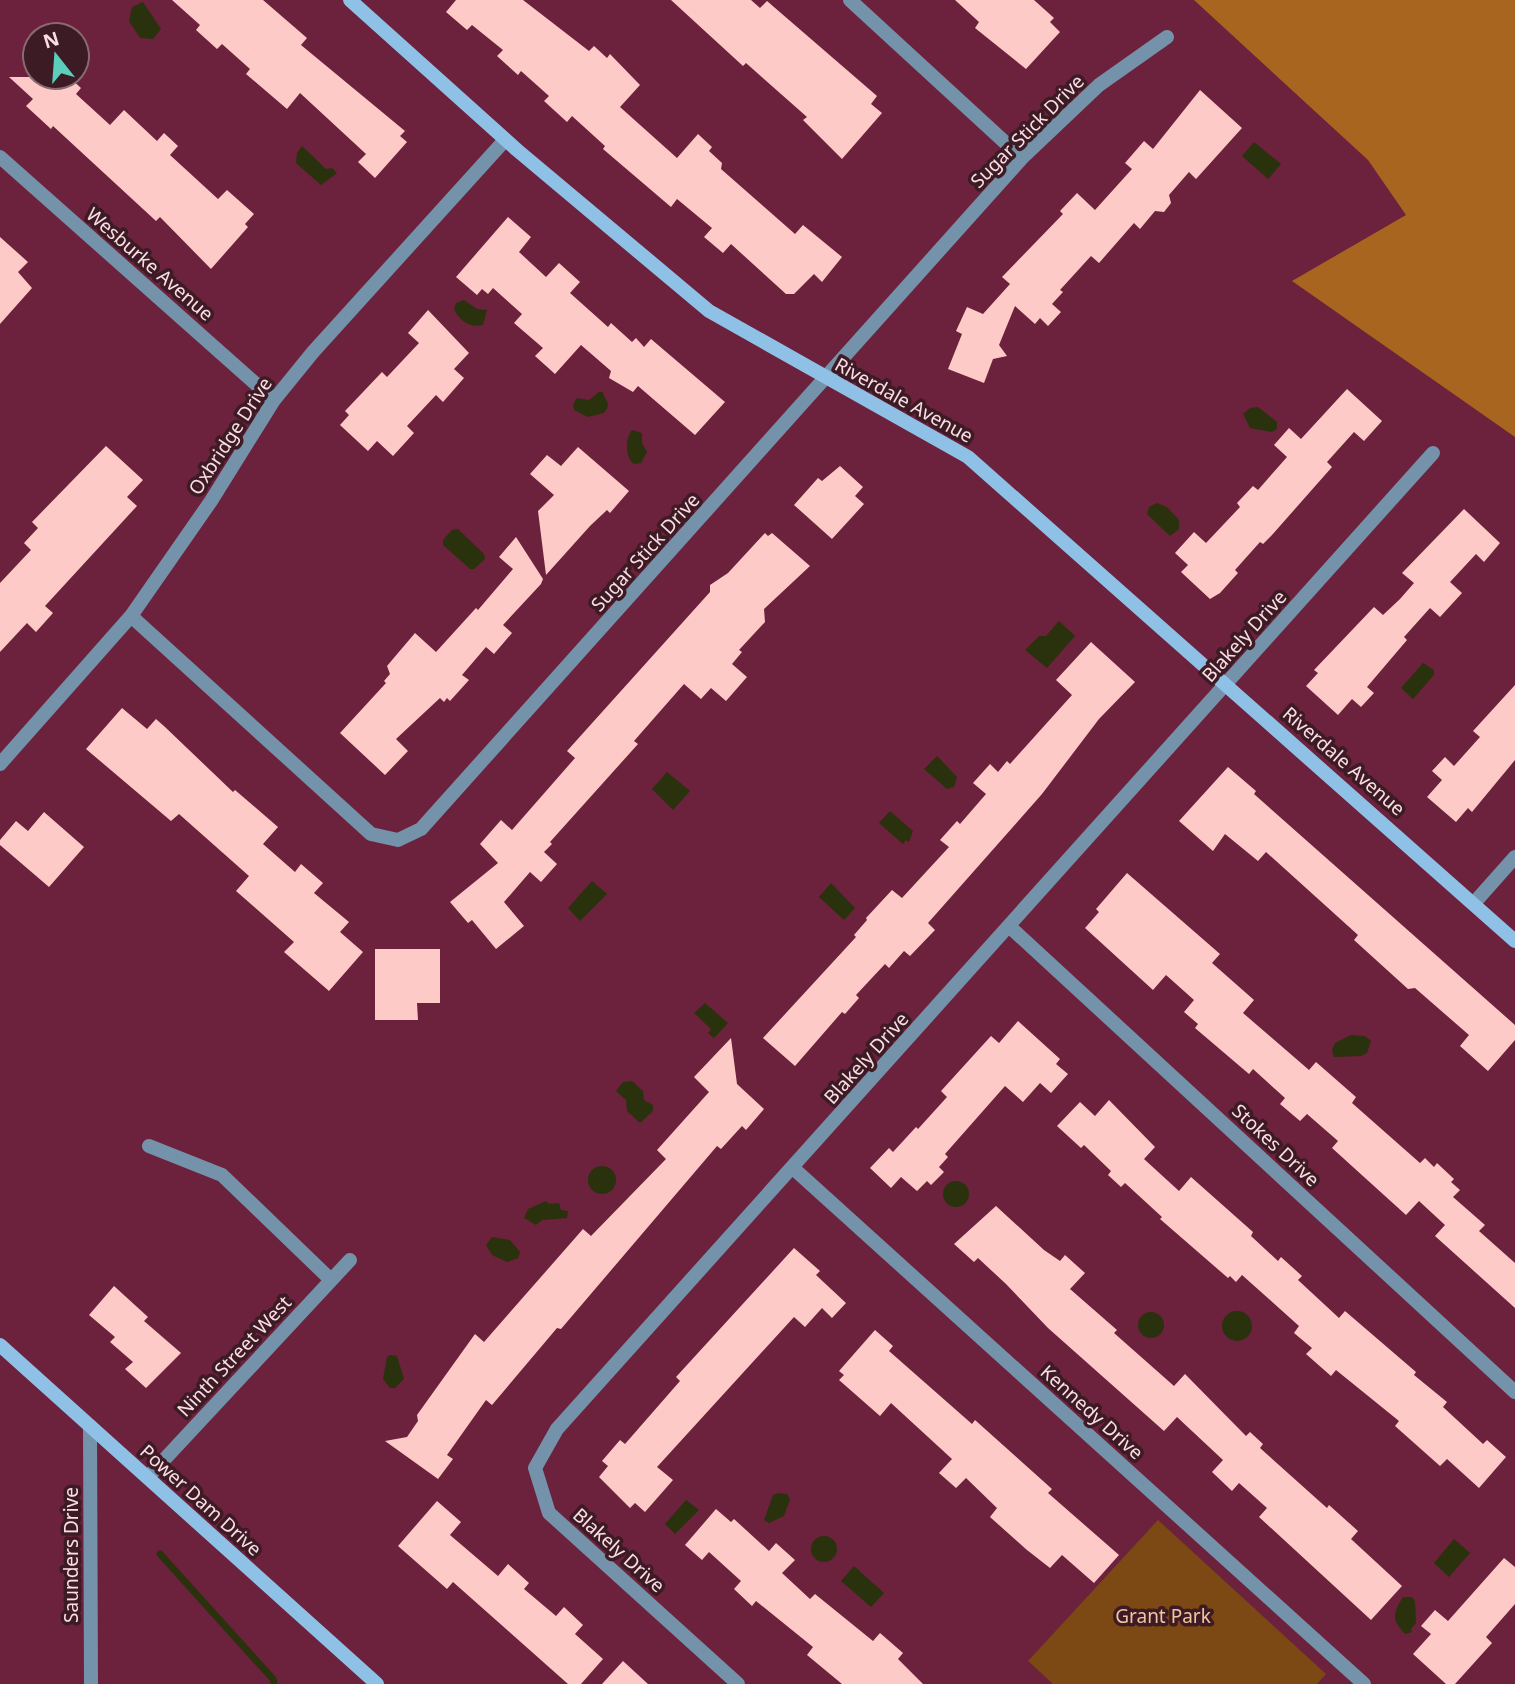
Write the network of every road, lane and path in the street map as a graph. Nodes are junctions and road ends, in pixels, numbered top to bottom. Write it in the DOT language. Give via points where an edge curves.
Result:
graph roads {
  1 [pos="350,0"];
  2 [pos="850,0"];
  3 [pos="1167,37"];
  4 [pos="505,140"];
  5 [pos="0,158"];
  6 [pos="1022,158"];
  7 [pos="827,379"];
  8 [pos="274,400"];
  9 [pos="1433,453"];
  10 [pos="131,616"];
  11 [pos="1226,683"];
  12 [pos="0,764"];
  13 [pos="1515,857"];
  14 [pos="1475,902"];
  15 [pos="1010,927"];
  16 [pos="1515,941"];
  17 [pos="149,1146"];
  18 [pos="793,1168"];
  19 [pos="349,1260"];
  20 [pos="331,1280"];
  21 [pos="0,1345"];
  22 [pos="1515,1392"];
  23 [pos="90,1426"];
  24 [pos="148,1478"];
  25 [pos="91,1684"];
  26 [pos="377,1684"];
  27 [pos="738,1684"];
  28 [pos="1364,1684"];
  1 -- 4 [label="street, Riverdale Avenue"];
  2 -- 6 [label="street"];
  3 -- 6 [label="street, Sugar Stick Drive" via="1099,85"];
  4 -- 7 [label="street, Riverdale Avenue" via="709,311"];
  4 -- 8 [label="street, Oxbridge Drive"];
  5 -- 8 [label="street, Wesburke Avenue"];
  6 -- 7 [label="street, Sugar Stick Drive"];
  7 -- 10 [label="street, Sugar Stick Drive" via="421,830 398,840 371,834"];
  7 -- 11 [label="street, Riverdale Avenue" via="968,457"];
  8 -- 10 [label="street, Oxbridge Drive"];
  9 -- 11 [label="street, Blakely Drive"];
  10 -- 12 [label="street, Oxbridge Drive"];
  11 -- 14 [label="street, Riverdale Avenue"];
  11 -- 15 [label="street, Blakely Drive"];
  13 -- 14 [label="street"];
  14 -- 16 [label="street, Riverdale Avenue"];
  15 -- 18 [label="street, Blakely Drive"];
  15 -- 22 [label="street, Stokes Drive"];
  17 -- 20 [label="street" via="222,1175"];
  18 -- 27 [label="street, Blakely Drive" via="557,1429 535,1468 549,1513"];
  18 -- 28 [label="street, Kennedy Drive"];
  19 -- 20 [label="street, Ninth Street West"];
  20 -- 24 [label="street, Ninth Street West"];
  21 -- 23 [label="street, Power Dam Drive"];
  23 -- 24 [label="street, Power Dam Drive"];
  23 -- 25 [label="street, Saunders Drive"];
  24 -- 26 [label="street, Power Dam Drive"];
}
